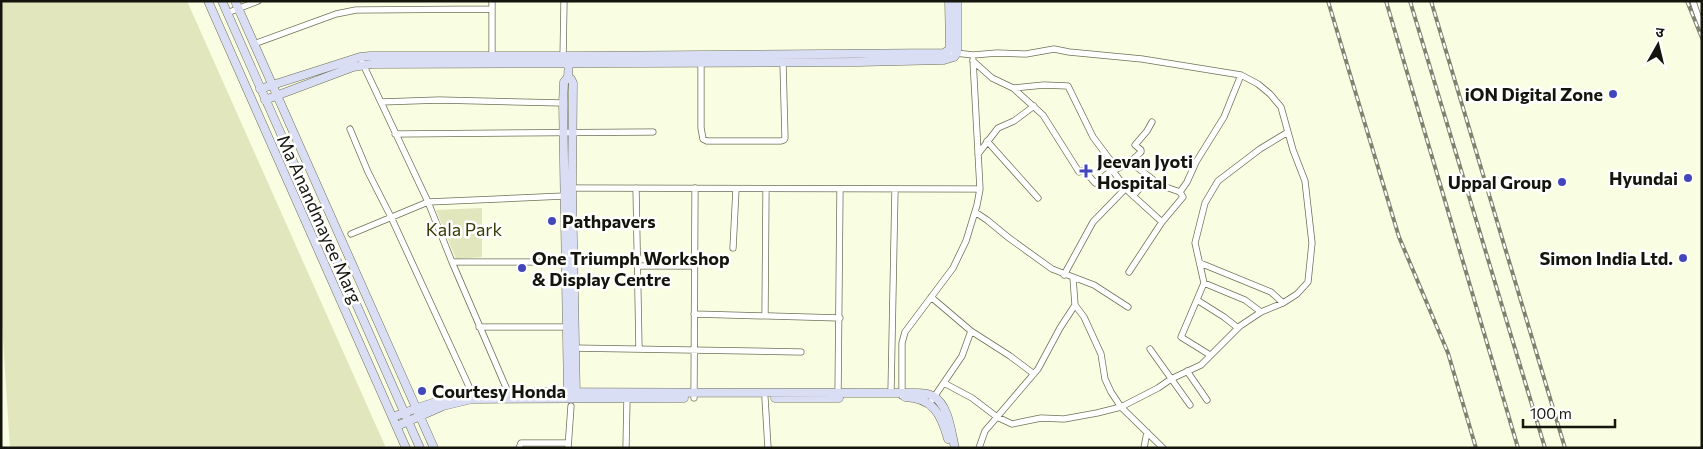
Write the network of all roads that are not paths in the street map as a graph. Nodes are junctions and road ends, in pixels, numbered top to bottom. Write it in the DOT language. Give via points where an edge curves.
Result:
graph roads {
  1 [pos="208,1"];
  2 [pos="222,1"];
  3 [pos="258,1"];
  4 [pos="492,1"];
  5 [pos="564,1"];
  6 [pos="949,1"];
  7 [pos="957,1"];
  8 [pos="1694,1"];
  9 [pos="237,5"];
  10 [pos="492,9"];
  11 [pos="227,13"];
  12 [pos="1702,28"];
  13 [pos="254,44"];
  14 [pos="947,52"];
  15 [pos="957,53"];
  16 [pos="492,56"];
  17 [pos="973,58"];
  18 [pos="566,60"];
  19 [pos="362,61"];
  20 [pos="701,63"];
  21 [pos="783,63"];
  22 [pos="1241,75"];
  23 [pos="568,77"];
  24 [pos="272,86"];
  25 [pos="1013,88"];
  26 [pos="260,90"];
  27 [pos="276,95"];
  28 [pos="265,100"];
  29 [pos="381,102"];
  30 [pos="563,103"];
  31 [pos="1034,106"];
  32 [pos="1152,122"];
  33 [pos="350,129"];
  34 [pos="653,132"];
  35 [pos="1288,132"];
  36 [pos="395,134"];
  37 [pos="568,134"];
  38 [pos="988,141"];
  39 [pos="978,154"];
  40 [pos="1130,162"];
  41 [pos="1114,169"];
  42 [pos="1150,177"];
  43 [pos="636,188"];
  44 [pos="695,188"];
  45 [pos="736,188"];
  46 [pos="1126,188"];
  47 [pos="766,189"];
  48 [pos="840,189"];
  49 [pos="895,189"];
  50 [pos="980,189"];
  51 [pos="566,191"];
  52 [pos="1180,192"];
  53 [pos="1133,196"];
  54 [pos="1038,198"];
  55 [pos="428,202"];
  56 [pos="975,212"];
  57 [pos="391,217"];
  58 [pos="1162,222"];
  59 [pos="351,234"];
  60 [pos="733,248"];
  61 [pos="452,262"];
  62 [pos="566,262"];
  63 [pos="1200,263"];
  64 [pos="638,266"];
  65 [pos="694,266"];
  66 [pos="1129,272"];
  67 [pos="1064,275"];
  68 [pos="1073,278"];
  69 [pos="1204,283"];
  70 [pos="931,297"];
  71 [pos="1197,300"];
  72 [pos="1283,302"];
  73 [pos="1075,305"];
  74 [pos="1128,307"];
  75 [pos="1261,312"];
  76 [pos="694,314"];
  77 [pos="765,316"];
  78 [pos="840,318"];
  79 [pos="479,326"];
  80 [pos="567,327"];
  81 [pos="1238,328"];
  82 [pos="972,331"];
  83 [pos="572,348"];
  84 [pos="640,348"];
  85 [pos="1150,349"];
  86 [pos="693,350"];
  87 [pos="801,352"];
  88 [pos="1210,355"];
  89 [pos="1187,371"];
  90 [pos="1034,374"];
  91 [pos="1171,379"];
  92 [pos="944,383"];
  93 [pos="508,392"];
  94 [pos="891,392"];
  95 [pos="472,393"];
  96 [pos="903,394"];
  97 [pos="694,395"];
  98 [pos="838,396"];
  99 [pos="572,397"];
  100 [pos="626,398"];
  101 [pos="765,398"];
  102 [pos="932,400"];
  103 [pos="1206,400"];
  104 [pos="1190,405"];
  105 [pos="1121,406"];
  106 [pos="416,407"];
  107 [pos="405,413"];
  108 [pos="420,416"];
  109 [pos="393,417"];
  110 [pos="997,417"];
  111 [pos="408,421"];
  112 [pos="397,426"];
  113 [pos="1148,432"];
  114 [pos="568,445"];
  115 [pos="406,448"];
  116 [pos="420,448"];
  117 [pos="434,448"];
  118 [pos="520,448"];
  119 [pos="626,448"];
  120 [pos="768,448"];
  121 [pos="950,448"];
  122 [pos="955,448"];
  123 [pos="979,448"];
  124 [pos="1144,448"];
  125 [pos="1162,448"];
  1 -- 109 [label="street, Ma Anandmayee Marg"];
  2 -- 11 [label="street, Ma Anandmayee Marg"];
  3 -- 9 [label="street"];
  4 -- 10 [label="street"];
  5 -- 18 [label="street"];
  6 -- 14 [label="street" via="950,50"];
  7 -- 15 [label="street"];
  8 -- 12 [label="street"];
  9 -- 11 [label="street"];
  9 -- 13 [label="street"];
  10 -- 13 [label="street" via="356,10 336,14"];
  10 -- 16 [label="street"];
  11 -- 26 [label="street, Ma Anandmayee Marg"];
  13 -- 24 [label="street"];
  14 -- 15 [label="street"];
  14 -- 18 [label="street"];
  15 -- 17 [label="street"];
  15 -- 21 [label="street" via="944,60"];
  16 -- 18 [label="street"];
  16 -- 19 [label="street"];
  17 -- 22 [label="street" via="1054,49"];
  17 -- 25 [label="street" via="992,78"];
  17 -- 39 [label="street"];
  18 -- 19 [label="street"];
  18 -- 20 [label="street"];
  18 -- 23 [label="street"];
  19 -- 24 [label="street"];
  19 -- 27 [label="street"];
  19 -- 29 [label="street"];
  20 -- 21 [label="street"];
  20 -- 21 [label="street" via="703,139 781,141 784,140"];
  22 -- 35 [label="street" via="1258,84 1276,100"];
  22 -- 52 [label="street" via="1224,116"];
  23 -- 30 [label="street" via="564,82"];
  23 -- 37 [label="street" via="572,79"];
  24 -- 26 [label="street"];
  24 -- 27 [label="street"];
  25 -- 31 [label="street"];
  25 -- 41 [label="street" via="1044,84 1068,86 1093,137"];
  26 -- 28 [label="street, Ma Anandmayee Marg"];
  27 -- 28 [label="street"];
  27 -- 106 [label="street"];
  28 -- 107 [label="street, Ma Anandmayee Marg"];
  29 -- 30 [label="street"];
  29 -- 36 [label="street"];
  30 -- 37 [label="street"];
  31 -- 38 [label="street" via="998,128"];
  31 -- 41 [label="street" via="1079,172 1084,170 1094,183"];
  32 -- 40 [label="street" via="1135,145 1141,152"];
  33 -- 57 [label="street"];
  34 -- 37 [label="street"];
  35 -- 63 [label="street" via="1252,155 1215,186 1203,209 1196,236"];
  35 -- 72 [label="street" via="1305,181 1312,243 1308,282 1298,294"];
  36 -- 37 [label="street"];
  36 -- 55 [label="street"];
  37 -- 51 [label="street"];
  38 -- 39 [label="street"];
  38 -- 54 [label="street"];
  39 -- 50 [label="street"];
  40 -- 41 [label="street" via="1118,170"];
  40 -- 42 [label="street"];
  41 -- 46 [label="street"];
  42 -- 52 [label="street" via="1160,185"];
  42 -- 53 [label="street"];
  43 -- 44 [label="street"];
  43 -- 51 [label="street"];
  43 -- 64 [label="street"];
  44 -- 45 [label="street"];
  44 -- 65 [label="street"];
  45 -- 47 [label="street"];
  45 -- 60 [label="street"];
  46 -- 53 [label="street"];
  46 -- 67 [label="street" via="1093,222"];
  47 -- 48 [label="street"];
  47 -- 77 [label="street"];
  48 -- 49 [label="street"];
  48 -- 78 [label="street"];
  49 -- 50 [label="street"];
  49 -- 94 [label="street"];
  50 -- 56 [label="street"];
  51 -- 55 [label="street"];
  51 -- 62 [label="street"];
  51 -- 83 [label="street"];
  52 -- 58 [label="street" via="1183,197"];
  53 -- 58 [label="street"];
  55 -- 57 [label="street"];
  55 -- 61 [label="street"];
  56 -- 67 [label="street"];
  56 -- 70 [label="street" via="953,268"];
  57 -- 59 [label="street"];
  57 -- 95 [label="street"];
  58 -- 66 [label="street"];
  61 -- 62 [label="street"];
  61 -- 79 [label="street"];
  62 -- 80 [label="street"];
  63 -- 69 [label="street"];
  63 -- 72 [label="street" via="1271,292"];
  64 -- 65 [label="street"];
  64 -- 84 [label="street"];
  65 -- 76 [label="street"];
  67 -- 68 [label="street"];
  68 -- 73 [label="street"];
  68 -- 74 [label="street" via="1094,285"];
  69 -- 71 [label="street"];
  69 -- 75 [label="street" via="1245,300"];
  70 -- 82 [label="street"];
  70 -- 96 [label="street" via="903,337"];
  71 -- 81 [label="street"];
  71 -- 88 [label="street" via="1181,338"];
  72 -- 75 [label="street"];
  73 -- 90 [label="street"];
  73 -- 105 [label="street" via="1101,354 1106,383"];
  75 -- 81 [label="street"];
  76 -- 77 [label="street"];
  76 -- 86 [label="street"];
  77 -- 78 [label="street"];
  78 -- 98 [label="street"];
  79 -- 80 [label="street"];
  79 -- 93 [label="street"];
  80 -- 83 [label="street"];
  81 -- 88 [label="street"];
  82 -- 90 [label="street"];
  82 -- 92 [label="street" via="962,356"];
  83 -- 84 [label="street"];
  83 -- 99 [label="street"];
  84 -- 86 [label="street"];
  85 -- 91 [label="street"];
  86 -- 87 [label="street"];
  86 -- 97 [label="street"];
  88 -- 89 [label="street"];
  89 -- 91 [label="street"];
  89 -- 103 [label="street"];
  90 -- 110 [label="street"];
  91 -- 104 [label="street"];
  91 -- 105 [label="street"];
  92 -- 102 [label="street"];
  92 -- 110 [label="street"];
  93 -- 95 [label="street"];
  93 -- 99 [label="street"];
  94 -- 96 [label="street"];
  94 -- 98 [label="street"];
  95 -- 106 [label="street"];
  96 -- 98 [label="street"];
  96 -- 102 [label="street" via="918,393"];
  97 -- 98 [label="street"];
  97 -- 99 [label="street"];
  97 -- 100 [label="street"];
  97 -- 101 [label="street"];
  98 -- 101 [label="street"];
  99 -- 100 [label="street"];
  99 -- 108 [label="street" via="472,399"];
  99 -- 114 [label="street"];
  100 -- 119 [label="street"];
  101 -- 120 [label="street"];
  102 -- 121 [label="street"];
  102 -- 122 [label="street" via="945,410"];
  105 -- 110 [label="street" via="1097,414 1041,418 1016,424"];
  105 -- 113 [label="street"];
  106 -- 107 [label="street"];
  106 -- 108 [label="street"];
  107 -- 109 [label="street"];
  107 -- 111 [label="street, Ma Anandmayee Marg"];
  108 -- 111 [label="street"];
  108 -- 117 [label="street"];
  109 -- 112 [label="street, Ma Anandmayee Marg"];
  110 -- 123 [label="street" via="985,431"];
  111 -- 112 [label="street"];
  111 -- 116 [label="street, Ma Anandmayee Marg"];
  112 -- 115 [label="street, Ma Anandmayee Marg"];
  113 -- 124 [label="street"];
  113 -- 125 [label="street"];
  114 -- 118 [label="street" via="521,443"];
}
